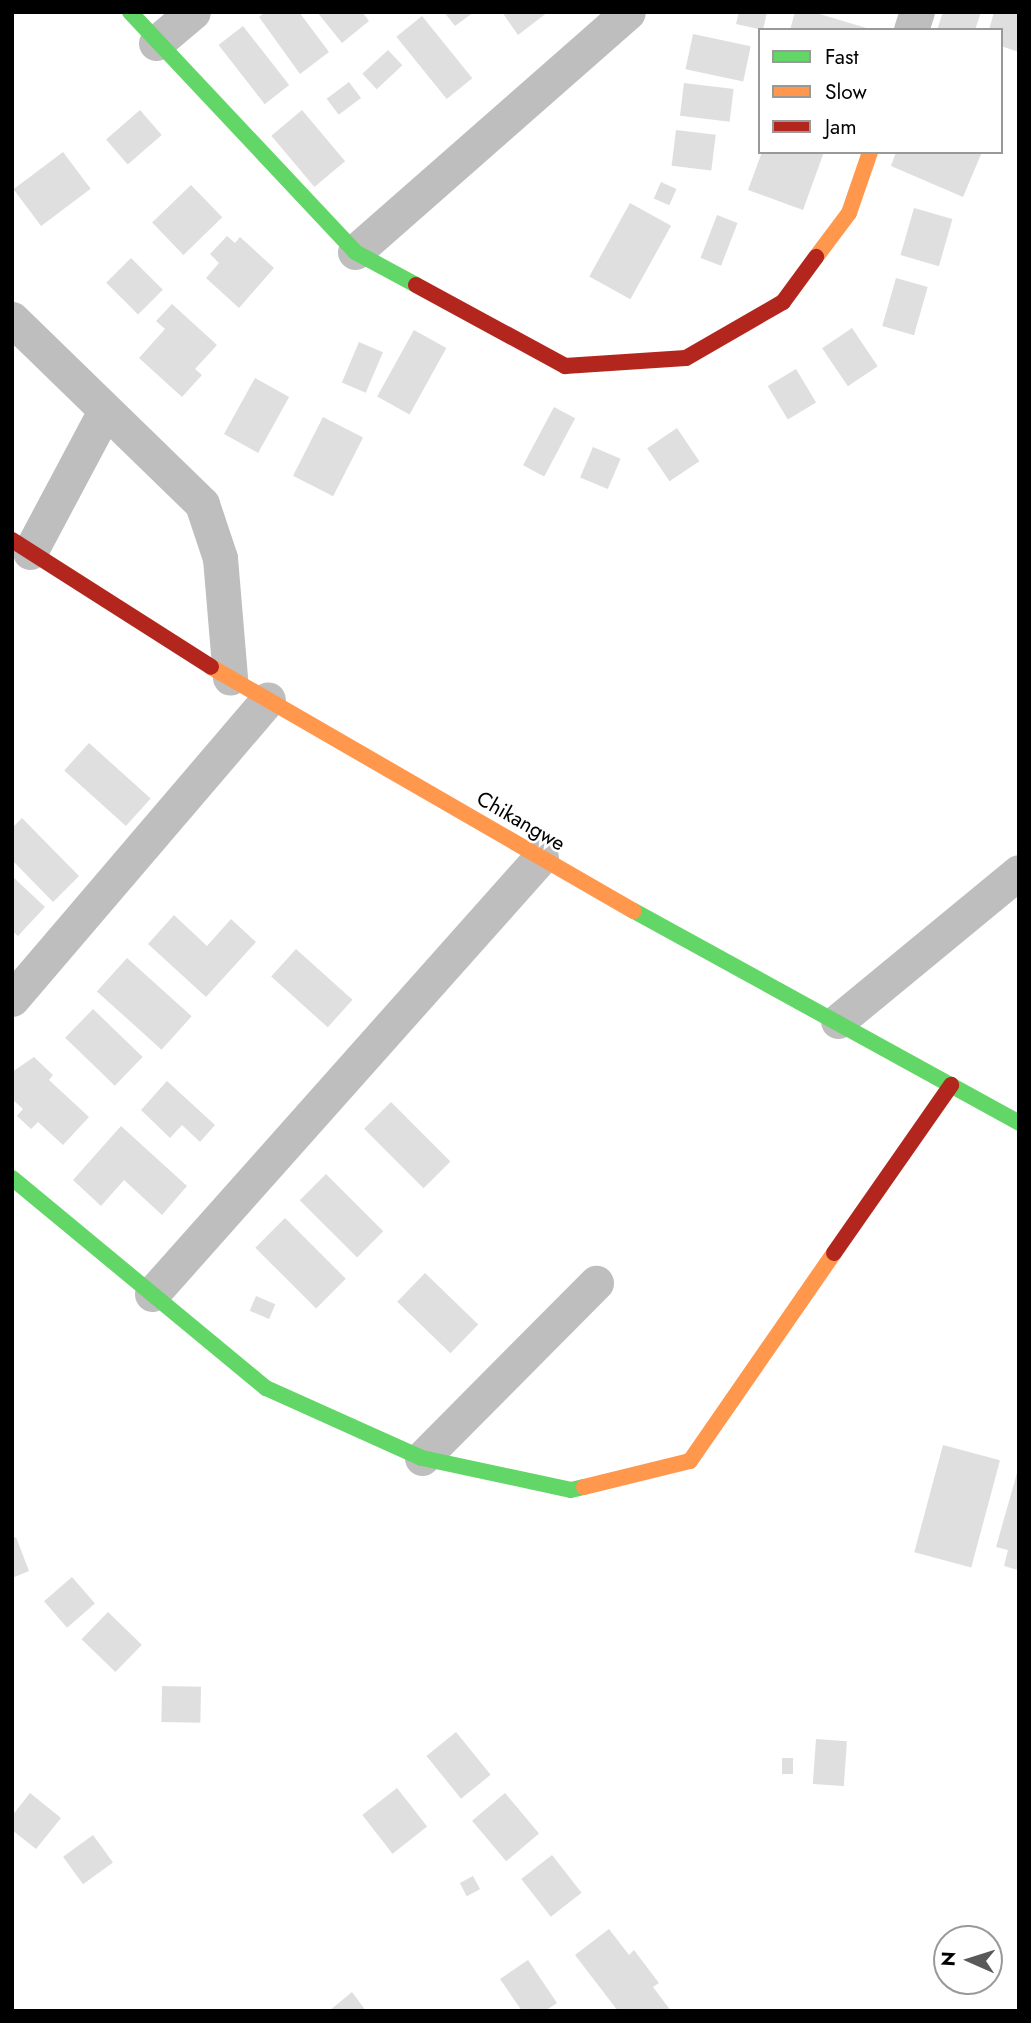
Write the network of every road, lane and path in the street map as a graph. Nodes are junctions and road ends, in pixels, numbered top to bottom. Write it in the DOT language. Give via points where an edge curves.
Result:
graph roads {
  1 [pos="130,12"];
  2 [pos="193,12"];
  3 [pos="628,12"];
  4 [pos="156,43"];
  5 [pos="869,154"];
  6 [pos="355,253"];
  7 [pos="12,319"];
  8 [pos="105,411"];
  9 [pos="21,546"];
  10 [pos="230,678"];
  11 [pos="268,699"];
  12 [pos="541,857"];
  13 [pos="1019,872"];
  14 [pos="12,999"];
  15 [pos="838,1021"];
  16 [pos="951,1085"];
  17 [pos="1019,1123"];
  18 [pos="12,1178"];
  19 [pos="596,1283"];
  20 [pos="152,1294"];
  21 [pos="422,1458"];
  1 -- 4 [label="street"];
  2 -- 4 [label="street"];
  3 -- 6 [label="street"];
  4 -- 6 [label="street"];
  5 -- 6 [label="street" via="849,213 783,302 686,358 565,366"];
  7 -- 8 [label="street"];
  8 -- 9 [label="street"];
  8 -- 10 [label="street" via="202,504 220,558"];
  9 -- 10 [label="street, Chikangwe"];
  10 -- 11 [label="street, Chikangwe"];
  11 -- 12 [label="street, Chikangwe"];
  11 -- 14 [label="street"];
  12 -- 15 [label="street, Chikangwe"];
  12 -- 20 [label="street"];
  13 -- 15 [label="street"];
  15 -- 16 [label="street, Chikangwe"];
  16 -- 17 [label="street, Chikangwe"];
  16 -- 21 [label="street" via="691,1461 571,1490"];
  18 -- 20 [label="street"];
  19 -- 21 [label="street"];
  20 -- 21 [label="street" via="267,1388"];
}
